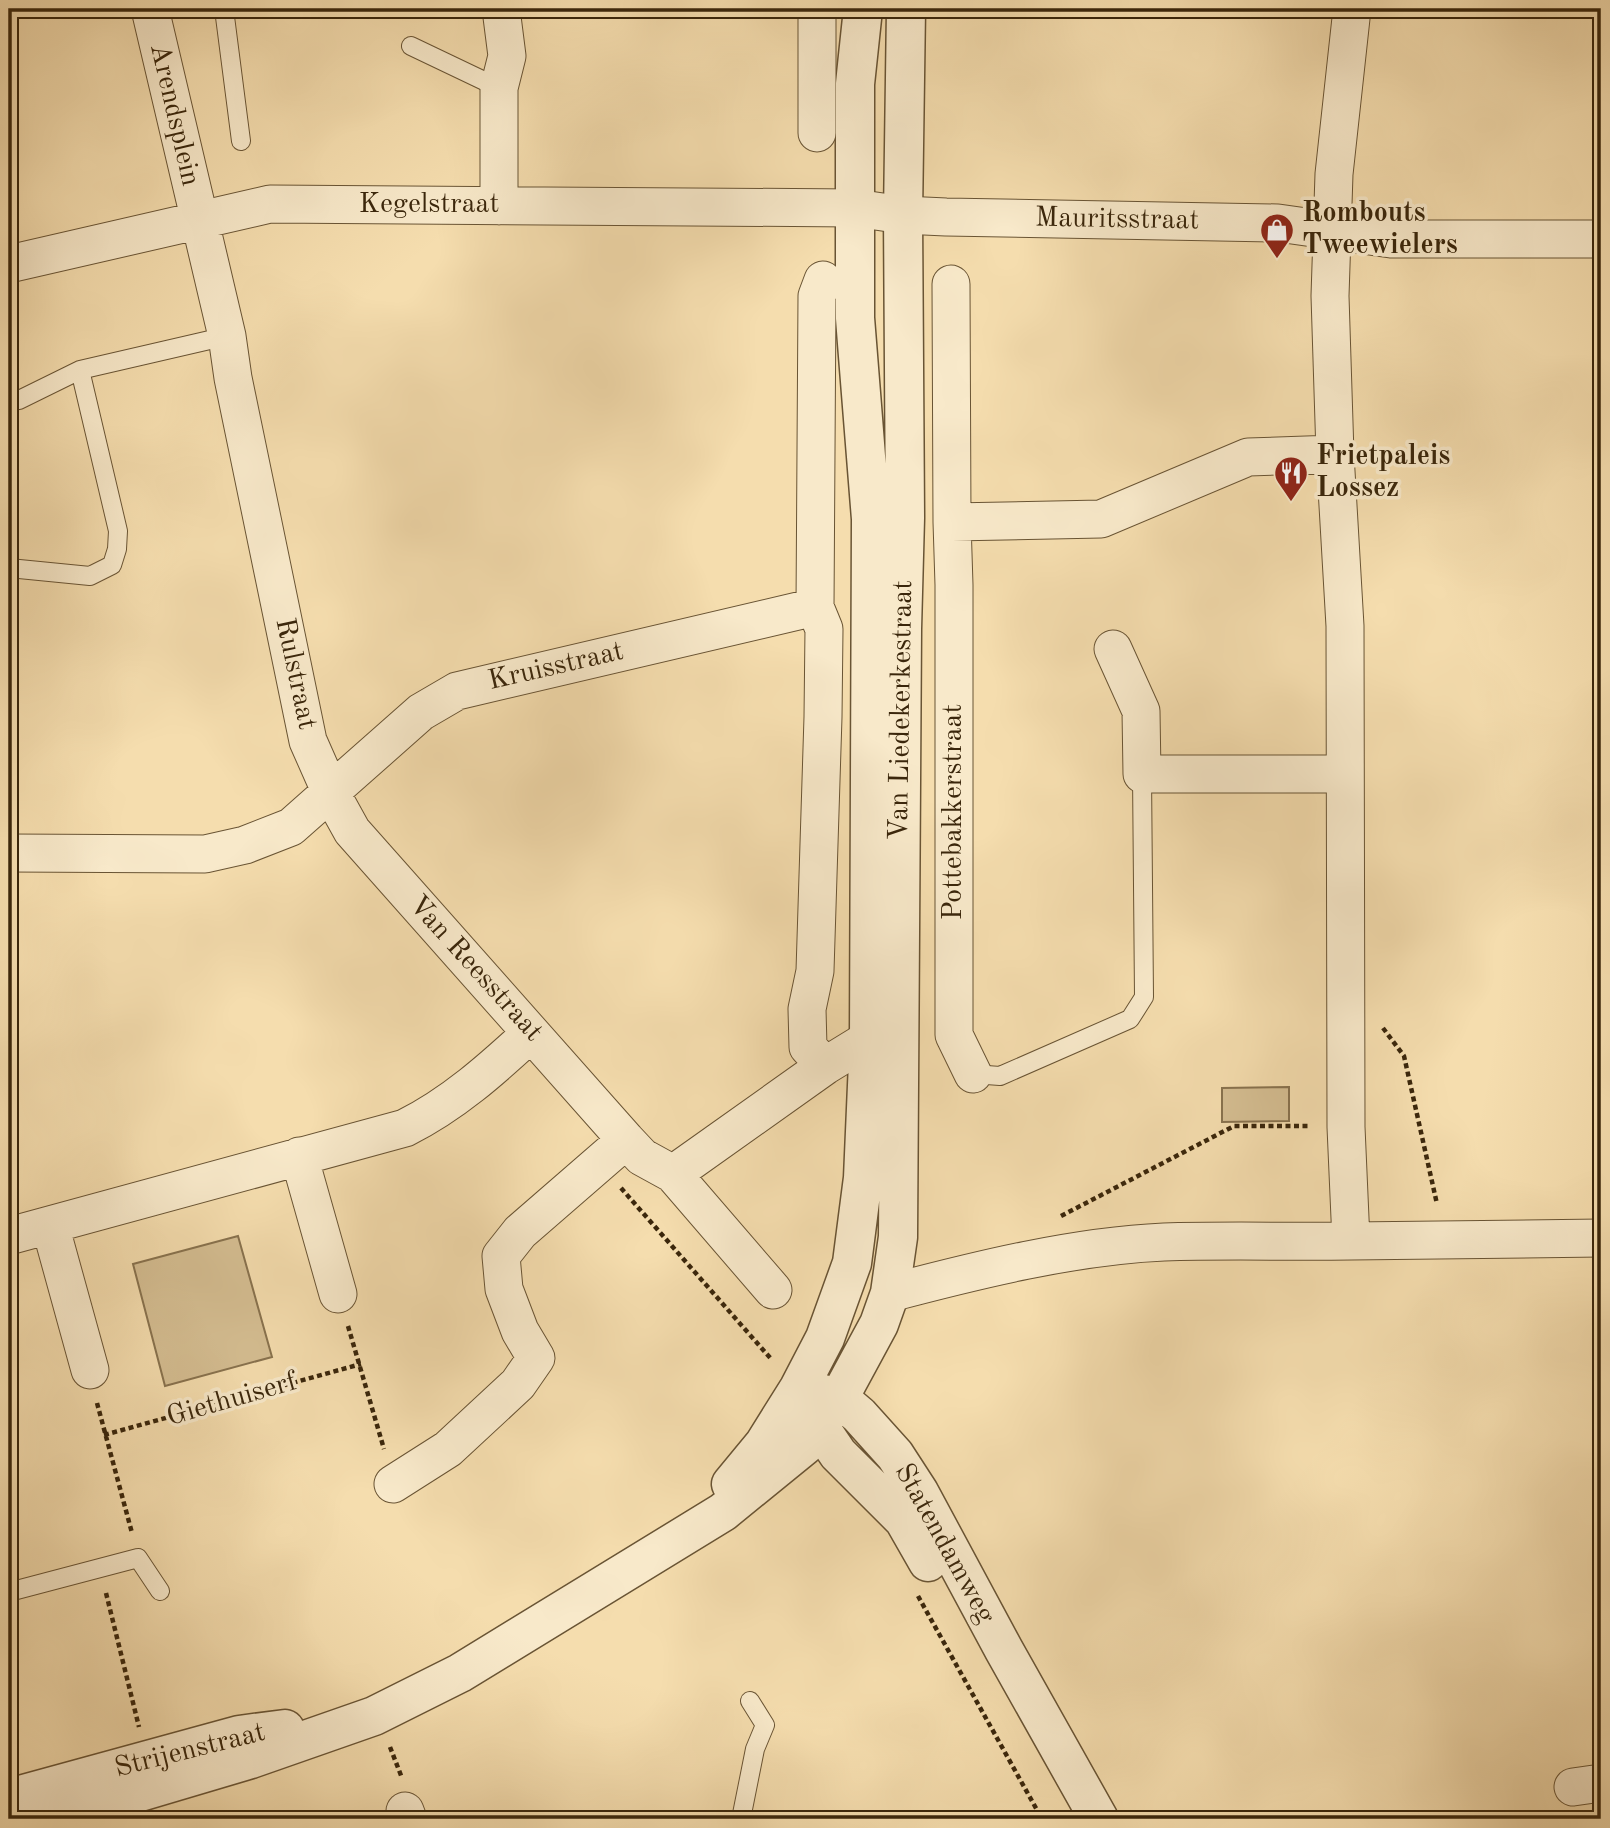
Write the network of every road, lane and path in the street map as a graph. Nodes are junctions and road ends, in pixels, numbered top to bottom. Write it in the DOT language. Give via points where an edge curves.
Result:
graph roads {
  1 [pos="150,9"];
  2 [pos="224,9"];
  3 [pos="501,9"];
  4 [pos="817,9"];
  5 [pos="863,9"];
  6 [pos="906,9"];
  7 [pos="1352,9"];
  8 [pos="411,46"];
  9 [pos="499,88"];
  10 [pos="817,133"];
  11 [pos="241,141"];
  12 [pos="499,206"];
  13 [pos="855,208"];
  14 [pos="902,215"];
  15 [pos="199,220"];
  16 [pos="1332,231"];
  17 [pos="1601,239"];
  18 [pos="9,264"];
  19 [pos="822,280"];
  20 [pos="951,284"];
  21 [pos="226,336"];
  22 [pos="80,370"];
  23 [pos="9,402"];
  24 [pos="1335,454"];
  25 [pos="952,522"];
  26 [pos="9,568"];
  27 [pos="814,607"];
  28 [pos="1113,649"];
  29 [pos="1142,774"];
  30 [pos="1345,774"];
  31 [pos="331,793"];
  32 [pos="9,853"];
  33 [pos="1347,981"];
  34 [pos="531,1033"];
  35 [pos="869,1039"];
  36 [pos="825,1066"];
  37 [pos="972,1074"];
  38 [pos="1346,1127"];
  39 [pos="613,1152"];
  40 [pos="299,1156"];
  41 [pos="673,1174"];
  42 [pos="1051,1221"];
  43 [pos="50,1225"];
  44 [pos="9,1236"];
  45 [pos="1601,1238"];
  46 [pos="1444,1239"];
  47 [pos="1351,1241"];
  48 [pos="773,1290"];
  49 [pos="890,1293"];
  50 [pos="338,1294"];
  51 [pos="361,1364"];
  52 [pos="90,1370"];
  53 [pos="789,1378"];
  54 [pos="829,1412"];
  55 [pos="104,1435"];
  56 [pos="393,1484"];
  57 [pos="693,1531"];
  58 [pos="138,1558"];
  59 [pos="100,1568"];
  60 [pos="160,1591"];
  61 [pos="9,1592"];
  62 [pos="916,1592"];
  63 [pos="750,1701"];
  64 [pos="374,1716"];
  65 [pos="147,1759"];
  66 [pos="9,1798"];
  67 [pos="406,1815"];
  68 [pos="48,1819"];
  69 [pos="741,1819"];
  70 [pos="1042,1819"];
  71 [pos="1074,1819"];
  72 [pos="1099,1819"];
  1 -- 15 [label="street, Arendsplein"];
  2 -- 11 [label="lane"];
  3 -- 9 [label="street" via="507,56"];
  4 -- 10 [label="street"];
  5 -- 13 [label="street, Van Liedekerkestraat" via="855,84"];
  6 -- 14 [label="street, Van Liedekerkestraat"];
  7 -- 16 [label="street"];
  8 -- 9 [label="lane"];
  9 -- 12 [label="street"];
  12 -- 13 [label="street, Kegelstraat"];
  12 -- 15 [label="street, Kegelstraat" via="270,204"];
  13 -- 14 [label="street, Kegelstraat"];
  13 -- 35 [label="street, Van Liedekerkestraat" via="855,318 871,519"];
  14 -- 16 [label="street, Mauritsstraat" via="1278,223"];
  14 -- 49 [label="street, Van Liedekerkestraat" via="905,518 898,1224"];
  15 -- 18 [label="street, Kegelstraat"];
  15 -- 21 [label="street, Rulstraat"];
  16 -- 17 [label="street, Mauritsstraat" via="1391,239"];
  16 -- 24 [label="street"];
  19 -- 27 [label="street" via="817,296"];
  20 -- 25 [label="street"];
  21 -- 22 [label="lane"];
  21 -- 31 [label="street, Rulstraat" via="308,741"];
  22 -- 23 [label="lane"];
  22 -- 26 [label="lane" via="118,531 112,565 90,576"];
  24 -- 25 [label="street" via="1248,457 1101,519"];
  24 -- 30 [label="street" via="1345,626"];
  25 -- 37 [label="street, Pottebakkerstraat" via="954,1035"];
  27 -- 31 [label="street, Kruisstraat" via="457,691 421,712"];
  27 -- 36 [label="street" via="824,629 823,717 815,971 807,1009 808,1047"];
  28 -- 29 [label="street, Pottebakkerstraat" via="1141,711"];
  29 -- 30 [label="street"];
  29 -- 37 [label="lane, Pottebakkerstraat" via="1144,997 1130,1019 1000,1076"];
  30 -- 33 [label="street"];
  31 -- 32 [label="street" via="291,827 205,854"];
  31 -- 34 [label="street, Van Reesstraat" via="352,831"];
  33 -- 38 [label="street"];
  33 -- 46 [label="path" via="1404,1056"];
  34 -- 39 [label="street, Van Reesstraat"];
  34 -- 40 [label="street" via="434,1114 405,1128"];
  35 -- 36 [label="street"];
  35 -- 53 [label="street, Van Liedekerkestraat" via="863,1178 852,1263 825,1338"];
  36 -- 41 [label="street"];
  38 -- 42 [label="path" via="1234,1126"];
  38 -- 47 [label="street"];
  39 -- 41 [label="street, Van Reesstraat" via="642,1157"];
  39 -- 53 [label="path"];
  39 -- 56 [label="street" via="520,1232 501,1256 504,1289 536,1358 518,1384 448,1449"];
  40 -- 43 [label="street"];
  40 -- 50 [label="street"];
  41 -- 48 [label="street, Van Reesstraat"];
  43 -- 44 [label="street"];
  43 -- 52 [label="street"];
  45 -- 46 [label="street"];
  46 -- 47 [label="street"];
  47 -- 49 [label="street" via="1162,1242 973,1271"];
  49 -- 54 [label="street, Van Liedekerkestraat" via="879,1324"];
  50 -- 51 [label="path"];
  51 -- 55 [label="path, Giethuiserf"];
  51 -- 56 [label="path"];
  52 -- 55 [label="path"];
  53 -- 54 [label="street, Statendamweg"];
  53 -- 57 [label="street, Strijenstraat" via="764,1444"];
  54 -- 57 [label="street, Strijenstraat" via="804,1446"];
  54 -- 71 [label="street, Statendamweg" via="838,1454 904,1520"];
  54 -- 72 [label="street, Statendamweg" via="859,1415 895,1455"];
  55 -- 58 [label="path"];
  57 -- 64 [label="street, Strijenstraat" via="460,1672"];
  58 -- 59 [label="lane"];
  58 -- 60 [label="lane"];
  59 -- 61 [label="lane"];
  59 -- 65 [label="path"];
  62 -- 70 [label="path"];
  63 -- 69 [label="lane" via="765,1725 755,1749"];
  64 -- 65 [label="street, Strijenstraat" via="239,1735"];
  64 -- 67 [label="path" via="410,1799"];
  64 -- 68 [label="street, Strijenstraat" via="251,1759"];
  65 -- 66 [label="street, Strijenstraat"];
}
